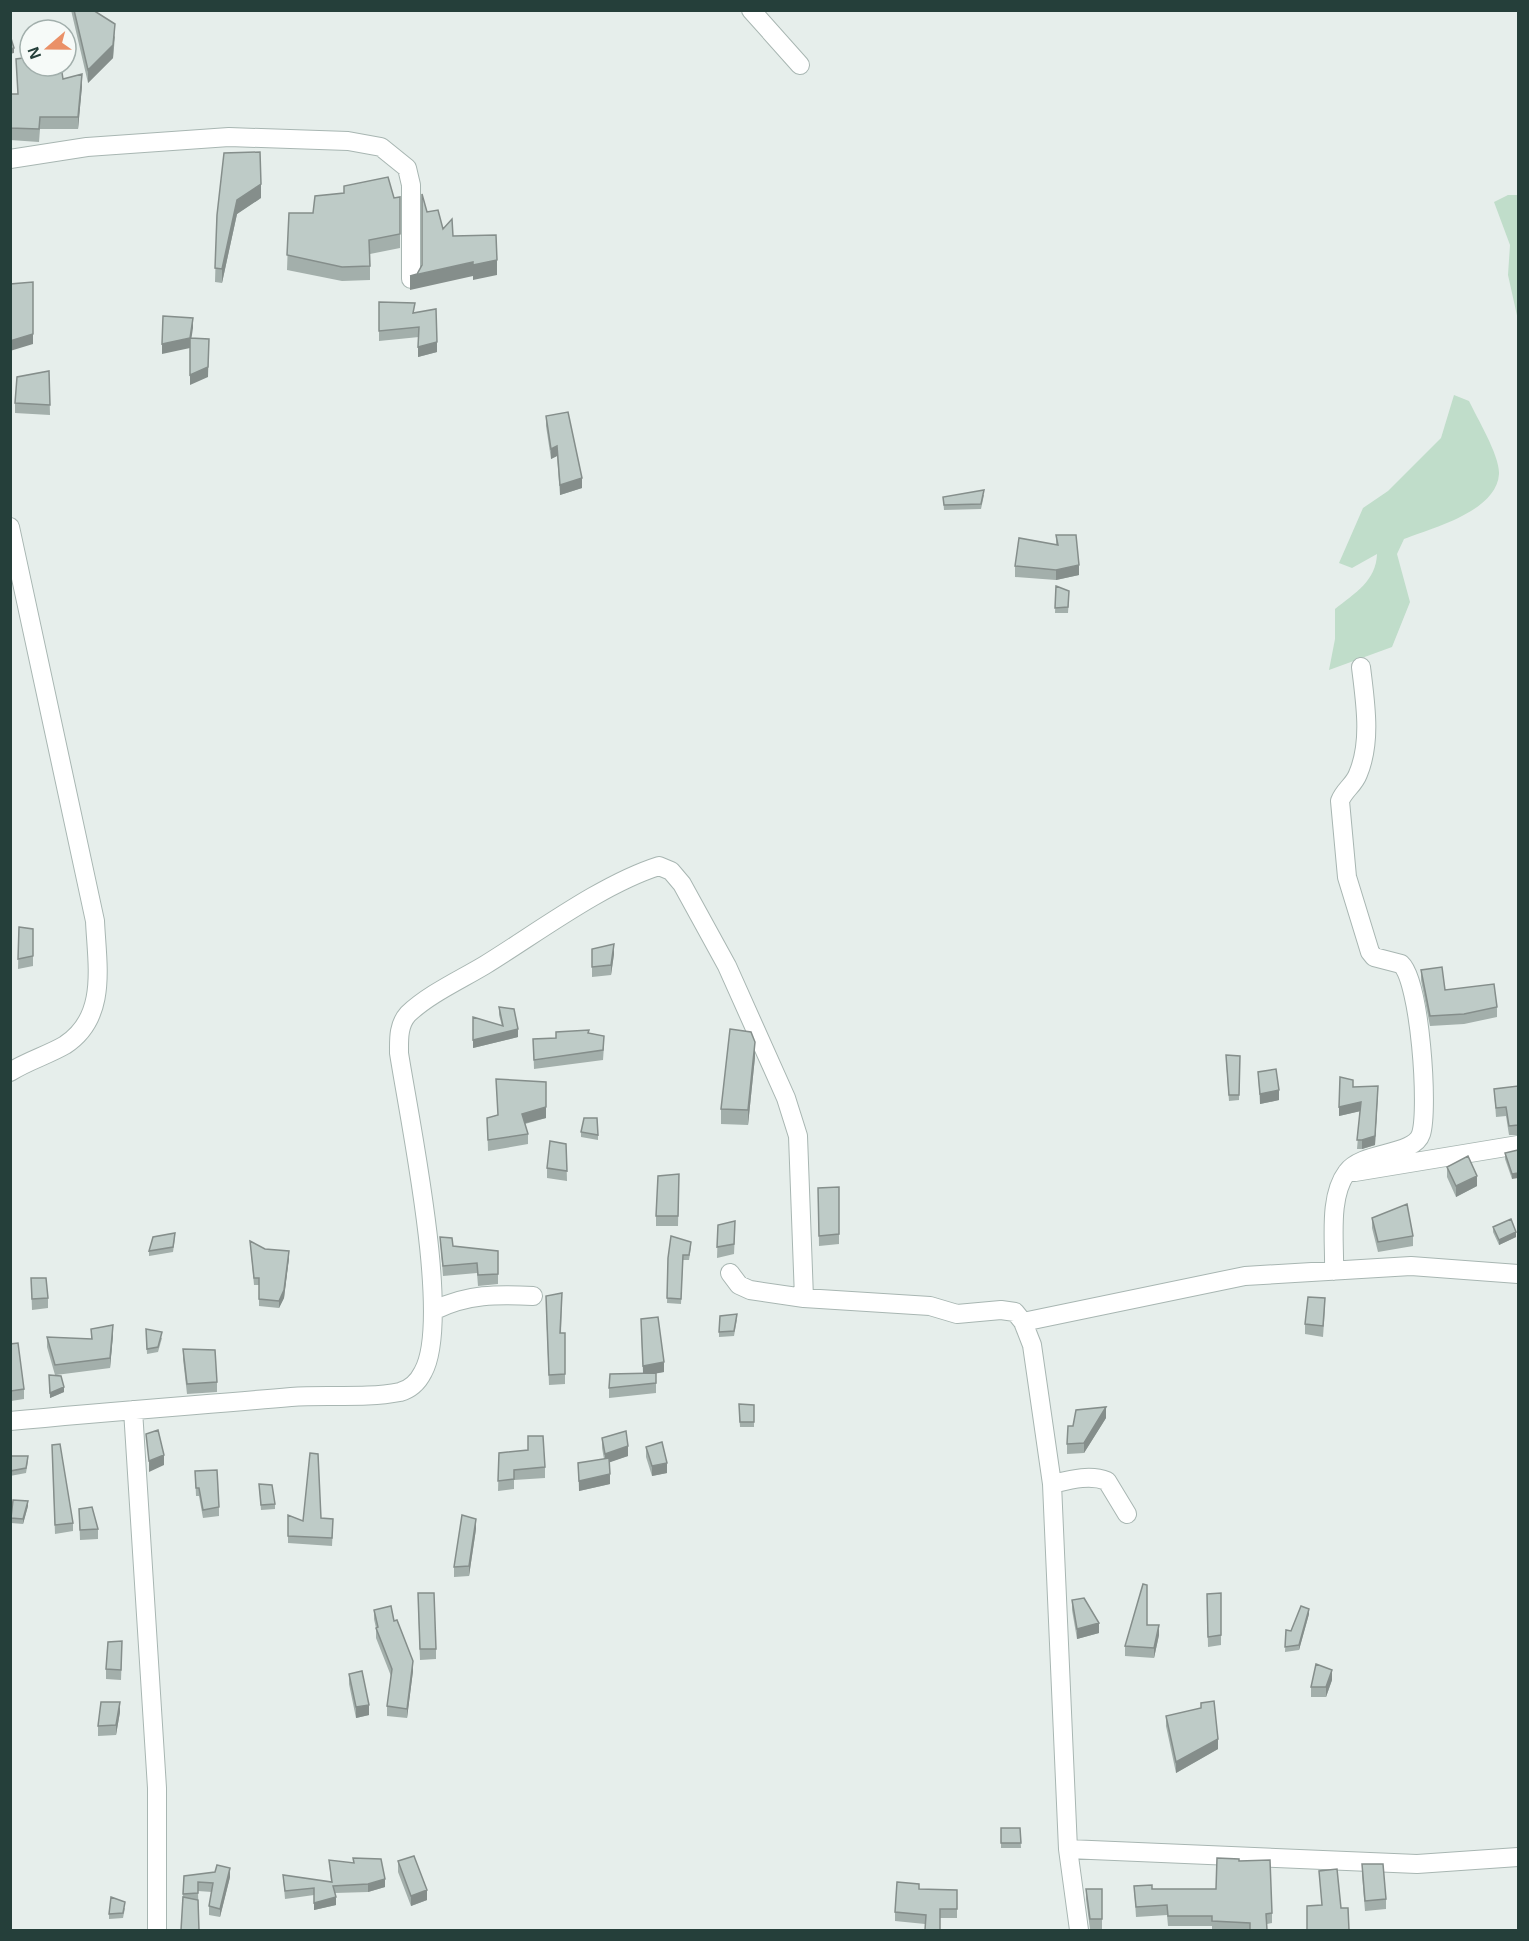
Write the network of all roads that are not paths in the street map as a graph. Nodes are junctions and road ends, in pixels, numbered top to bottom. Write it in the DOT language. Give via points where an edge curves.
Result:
graph roads {
  1 [pos="751,10"];
  2 [pos="800,65"];
  3 [pos="10,159"];
  4 [pos="411,279"];
  5 [pos="10,527"];
  6 [pos="1361,667"];
  7 [pos="10,1072"];
  8 [pos="1518,1145"];
  9 [pos="1346,1173"];
  10 [pos="1334,1271"];
  11 [pos="730,1272"];
  12 [pos="1518,1274"];
  13 [pos="534,1296"];
  14 [pos="804,1298"];
  15 [pos="435,1310"];
  16 [pos="1023,1322"];
  17 [pos="134,1410"];
  18 [pos="10,1421"];
  19 [pos="1052,1484"];
  20 [pos="1127,1514"];
  21 [pos="1068,1849"];
  22 [pos="1518,1857"];
  23 [pos="157,1930"];
  24 [pos="1079,1930"];
  1 -- 2 [label="street"];
  3 -- 4 [label="street" via="87,147 229,137 348,141 381,147 407,168 411,185"];
  5 -- 7 [label="street" via="95,921 98,984 96,1007 81,1032"];
  6 -- 9 [label="street" via="1366,709 1364,756 1357,777 1340,801 1347,877 1370,952 1374,957 1401,964 1412,983 1419,1022 1424,1109 1421,1135 1414,1143 1359,1161"];
  8 -- 9 [label="street"];
  9 -- 10 [label="street" via="1336,1200"];
  10 -- 12 [label="street" via="1411,1266"];
  10 -- 16 [label="street" via="1245,1276"];
  11 -- 14 [label="street" via="739,1285 750,1290"];
  13 -- 15 [label="street" via="493,1294 449,1303"];
  14 -- 15 [label="street" via="798,1136 786,1098 727,966 682,884 671,871 659,866 639,872 591,900 438,994 403,1022 399,1053 421,1187"];
  14 -- 16 [label="street" via="930,1306 957,1314 1001,1310 1015,1312"];
  15 -- 17 [label="street" via="425,1370 414,1385 402,1391"];
  16 -- 19 [label="street" via="1032,1345"];
  17 -- 18 [label="street"];
  17 -- 23 [label="street" via="158,1788"];
  19 -- 20 [label="street" via="1102,1479"];
  19 -- 21 [label="street"];
  21 -- 22 [label="street" via="1417,1864"];
  21 -- 24 [label="street"];
}
